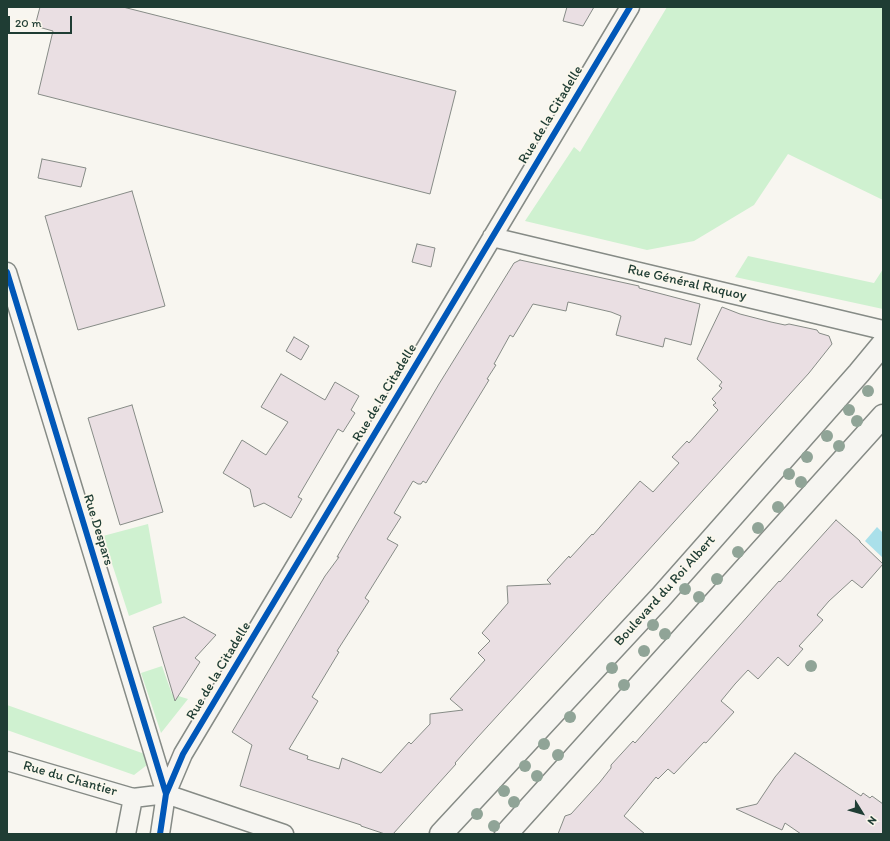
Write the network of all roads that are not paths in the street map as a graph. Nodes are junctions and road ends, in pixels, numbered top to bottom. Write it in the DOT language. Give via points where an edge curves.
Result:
graph roads {
  1 [pos="630,7"];
  2 [pos="492,237"];
  3 [pos="7,272"];
  4 [pos="883,330"];
  5 [pos="883,344"];
  6 [pos="883,416"];
  7 [pos="7,761"];
  8 [pos="166,794"];
  9 [pos="133,798"];
  10 [pos="126,834"];
  11 [pos="160,834"];
  12 [pos="284,834"];
  13 [pos="441,834"];
  14 [pos="506,834"];
  1 -- 2 [label="street, Rue de la Citadelle"];
  2 -- 4 [label="street, Rue Général Ruquoy"];
  2 -- 8 [label="street, Rue de la Citadelle" via="183,754"];
  3 -- 8 [label="street, Rue Despars"];
  5 -- 13 [label="main road, Boulevard du Roi Albert" via="660,598"];
  6 -- 14 [label="main road"];
  7 -- 9 [label="street, Rue du Chantier"];
  8 -- 9 [label="street, Rue du Chantier"];
  8 -- 11 [label="street"];
  8 -- 12 [label="street"];
  9 -- 10 [label="street, Rue du Chantier"];
}
